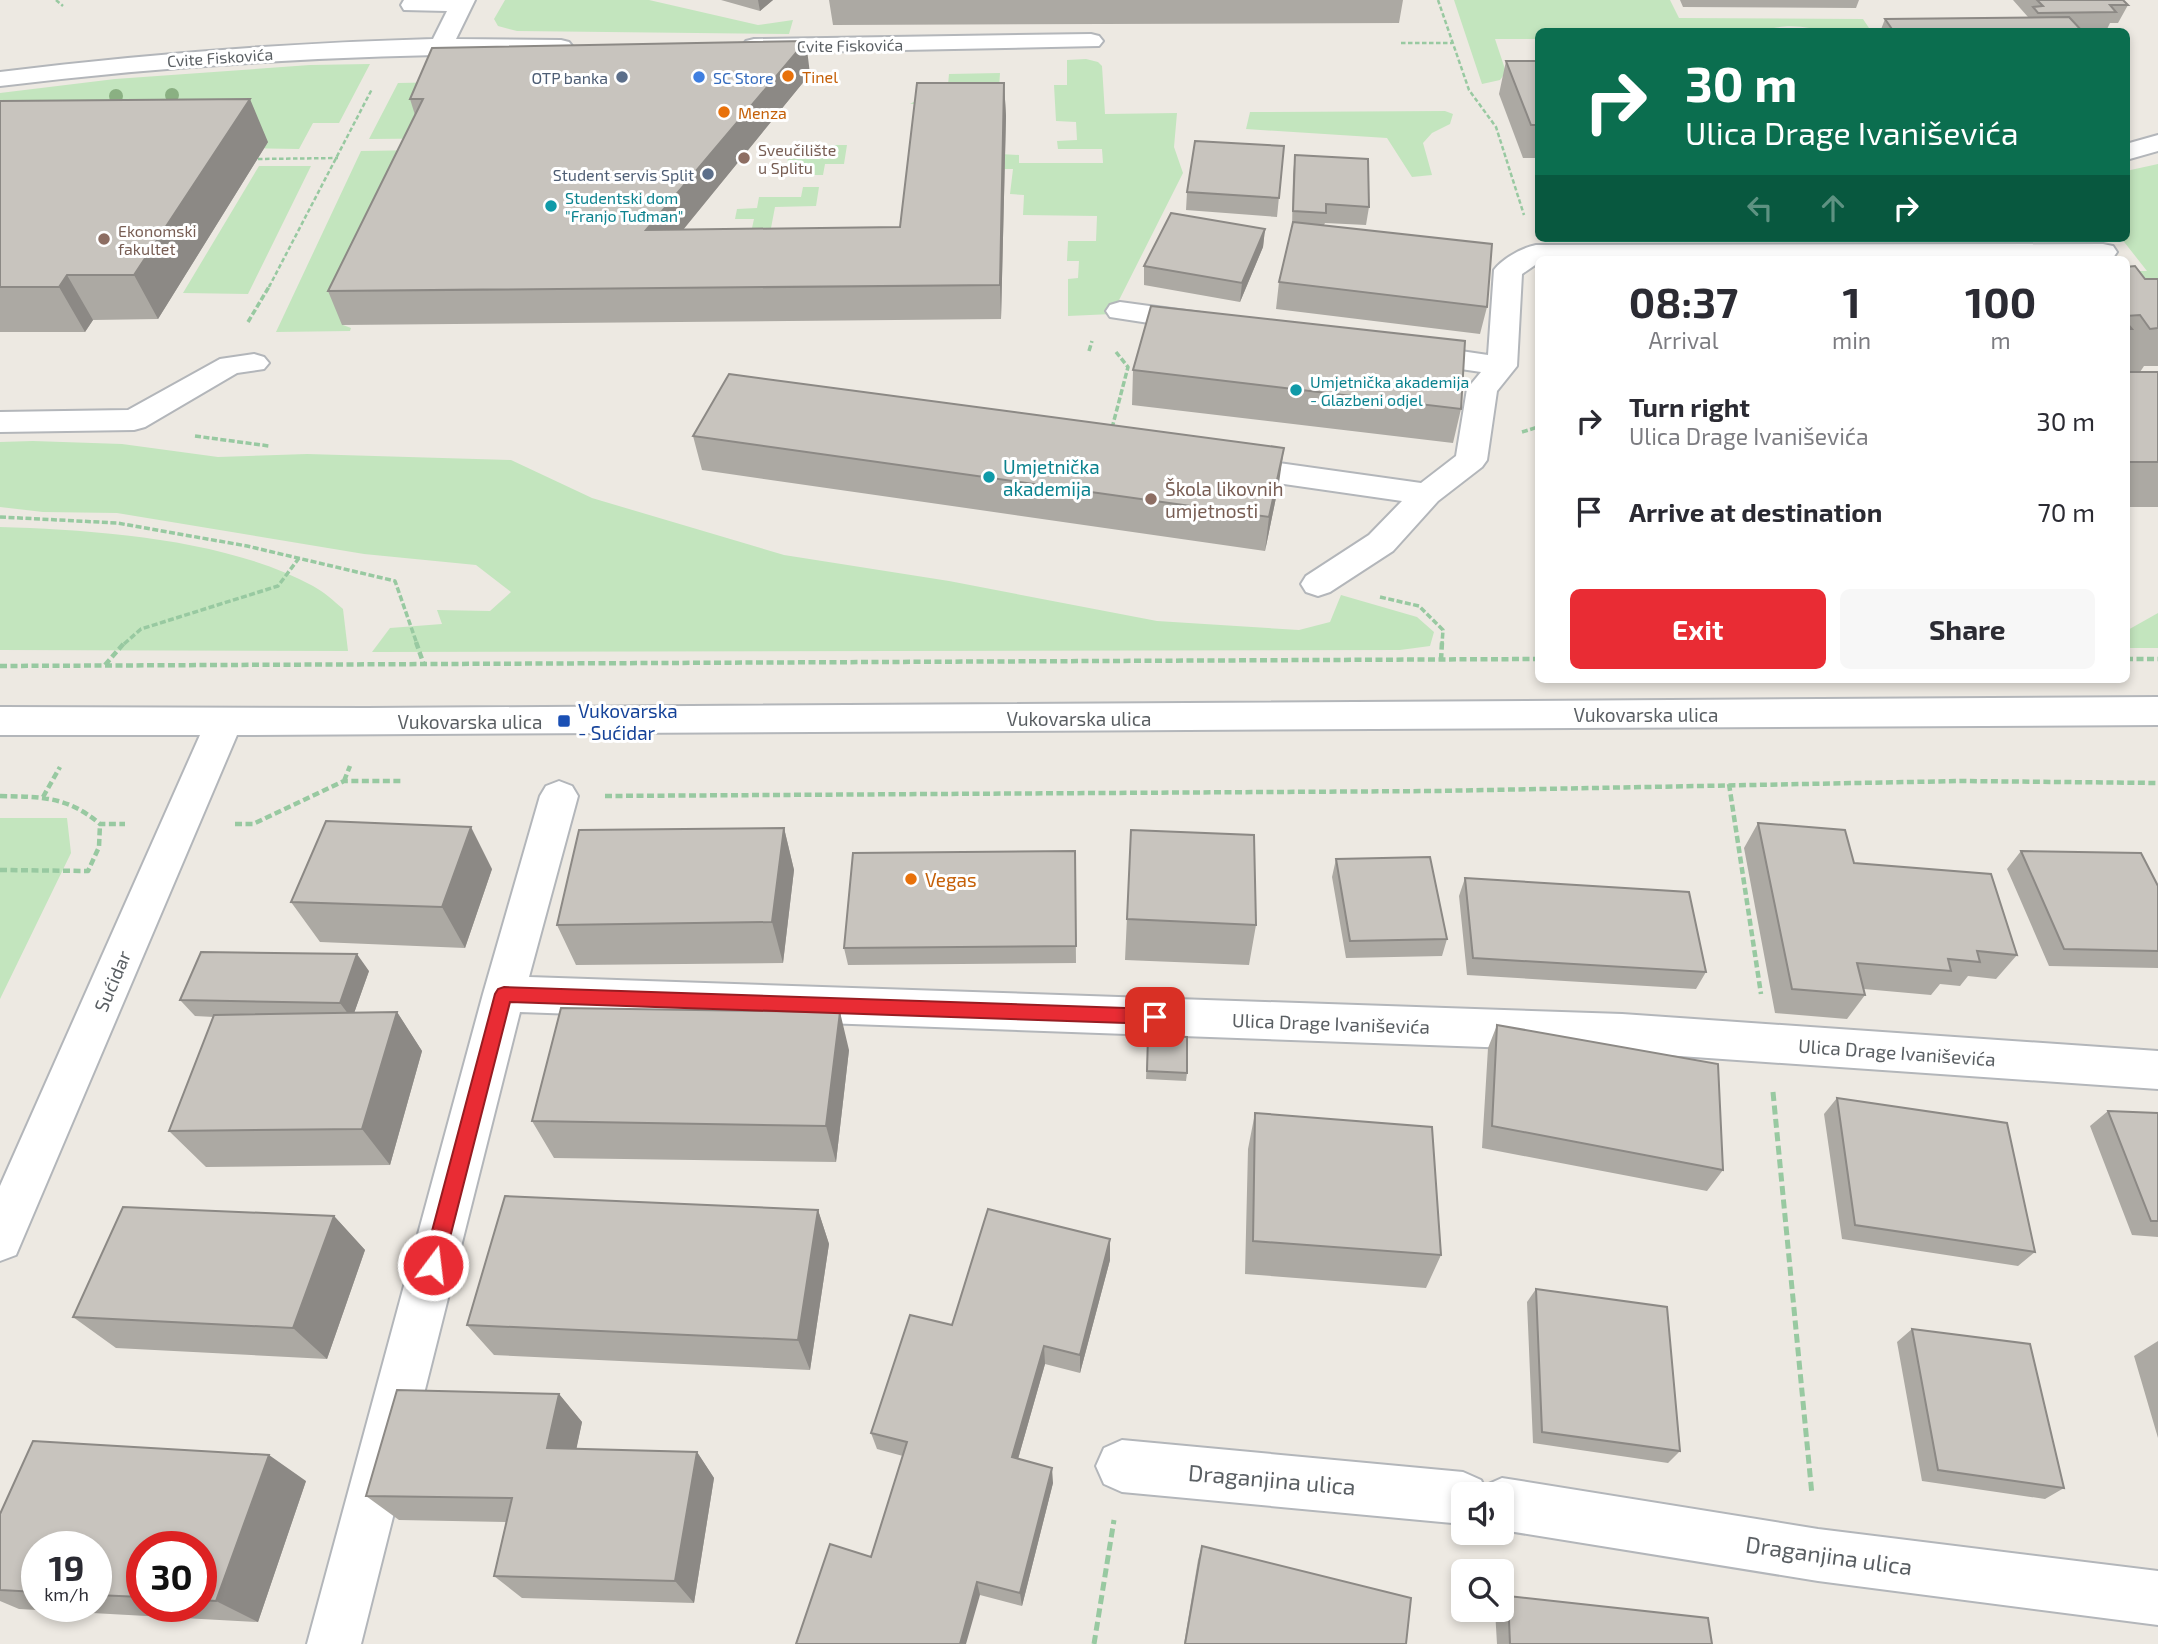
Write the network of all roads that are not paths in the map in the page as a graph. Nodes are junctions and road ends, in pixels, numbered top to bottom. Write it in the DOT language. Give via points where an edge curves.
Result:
graph roads {
  1 [pos="463,2"];
  2 [pos="412,5"];
  3 [pos="1091,41"];
  4 [pos="441,46"];
  5 [pos="579,46"];
  6 [pos="733,46"];
  7 [pos="0,79"];
  8 [pos="2158,143"];
  9 [pos="2130,151"];
  10 [pos="2098,245"];
  11 [pos="1120,311"];
  12 [pos="1230,327"];
  13 [pos="1380,348"];
  14 [pos="254,363"];
  15 [pos="1502,366"];
  16 [pos="0,422"];
  17 [pos="1200,462"];
  18 [pos="1427,494"];
  19 [pos="1318,584"];
  20 [pos="2158,711"];
  21 [pos="0,721"];
  22 [pos="224,722"];
  23 [pos="559,796"];
  24 [pos="504,994"];
  25 [pos="2158,1070"];
  26 [pos="0,1239"];
  27 [pos="1122,1466"];
  28 [pos="1451,1497"];
  29 [pos="1514,1506"];
  30 [pos="2158,1598"];
  31 [pos="334,1644"];
  1 -- 2 [label="street"];
  1 -- 4 [label="street"];
  3 -- 6 [label="street, Cvite Fiskovića"];
  4 -- 5 [label="street, Cvite Fiskovića"];
  4 -- 7 [label="street, Cvite Fiskovića" via="184,59"];
  8 -- 9 [label="street"];
  10 -- 15 [label="street" via="1536,253 1508,270"];
  11 -- 12 [label="street"];
  13 -- 15 [label="street"];
  14 -- 16 [label="street" via="230,365 134,420"];
  15 -- 18 [label="street" via="1482,389 1471,460"];
  17 -- 18 [label="street"];
  18 -- 19 [label="street" via="1381,543"];
  20 -- 22 [label="street, Vukovarska ulica"];
  21 -- 22 [label="street, Vukovarska ulica"];
  22 -- 26 [label="street, Sućidar"];
  23 -- 24 [label="street"];
  24 -- 25 [label="street, Ulica Drage Ivaniševića" via="1622,1033"];
  24 -- 31 [label="street"];
  27 -- 28 [label="street, Draganjina ulica"];
  29 -- 30 [label="street, Draganjina ulica" via="1818,1555"];
}
